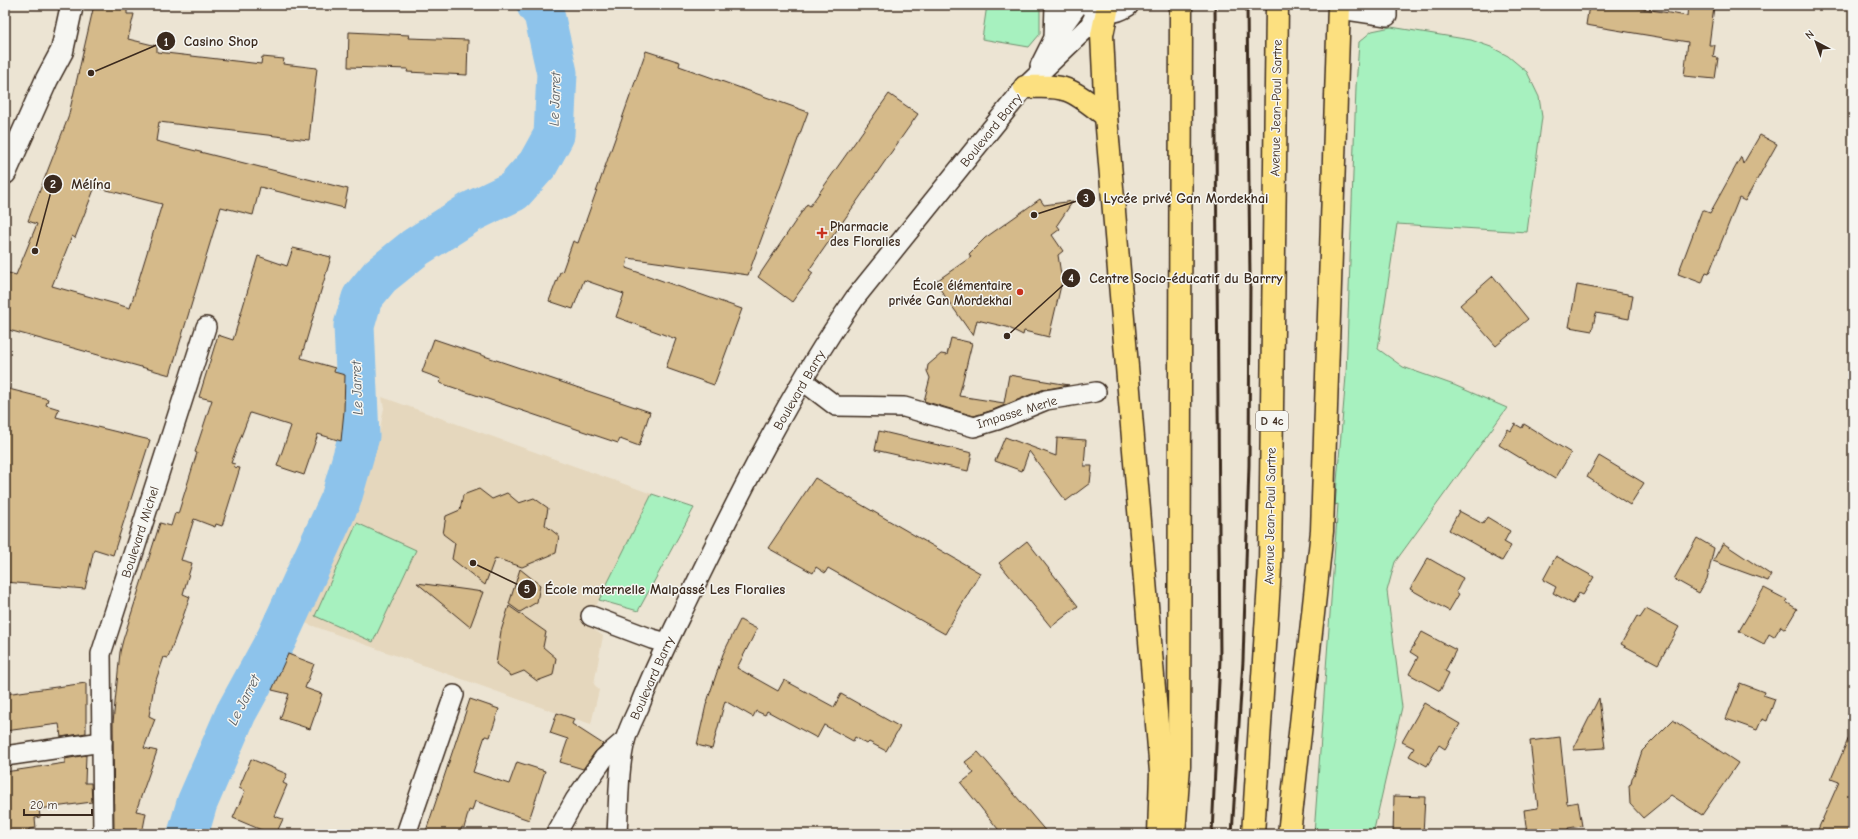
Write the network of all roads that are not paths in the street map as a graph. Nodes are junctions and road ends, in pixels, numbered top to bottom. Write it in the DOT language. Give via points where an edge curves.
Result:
graph roads {
  1 [pos="58,5"];
  2 [pos="72,5"];
  3 [pos="1055,5"];
  4 [pos="1387,5"];
  5 [pos="1277,6"];
  6 [pos="1100,7"];
  7 [pos="1339,7"];
  8 [pos="1181,8"];
  9 [pos="1054,38"];
  10 [pos="47,79"];
  11 [pos="1030,82"];
  12 [pos="1106,116"];
  13 [pos="5,174"];
  14 [pos="206,327"];
  15 [pos="803,382"];
  16 [pos="1096,392"];
  17 [pos="591,616"];
  18 [pos="667,643"];
  19 [pos="454,695"];
  20 [pos="625,740"];
  21 [pos="102,742"];
  22 [pos="5,756"];
  23 [pos="103,834"];
  24 [pos="406,834"];
  25 [pos="556,834"];
  26 [pos="618,834"];
  27 [pos="1159,834"];
  28 [pos="1174,834"];
  29 [pos="1253,834"];
  30 [pos="1289,834"];
  1 -- 10 [label="street"];
  2 -- 10 [label="street" via="62,51"];
  3 -- 9 [label="street"];
  4 -- 7 [label="street" via="1387,16"];
  5 -- 29 [label="highway, Avenue Jean-Paul Sartre / D 4c" via="1270,568"];
  6 -- 9 [label="street"];
  6 -- 11 [label="street, Boulevard Barry" via="1090,25"];
  6 -- 12 [label="highway"];
  7 -- 30 [label="highway" via="1322,531"];
  8 -- 28 [label="highway" via="1179,766"];
  9 -- 11 [label="street"];
  10 -- 13 [label="street"];
  11 -- 12 [label="highway" via="1066,89"];
  11 -- 15 [label="street, Boulevard Barry" via="855,298"];
  12 -- 27 [label="highway" via="1161,772"];
  14 -- 21 [label="street, Boulevard Michel" via="100,654"];
  15 -- 16 [label="street, Impasse Merle" via="836,406 904,407 974,427 1046,400"];
  15 -- 18 [label="street, Boulevard Barry" via="761,456"];
  17 -- 18 [label="street"];
  18 -- 20 [label="street, Boulevard Barry"];
  19 -- 24 [label="street"];
  20 -- 25 [label="street" via="604,758"];
  20 -- 26 [label="street, Boulevard Barry"];
  21 -- 22 [label="street"];
  21 -- 23 [label="street, Boulevard Michel"];
}
